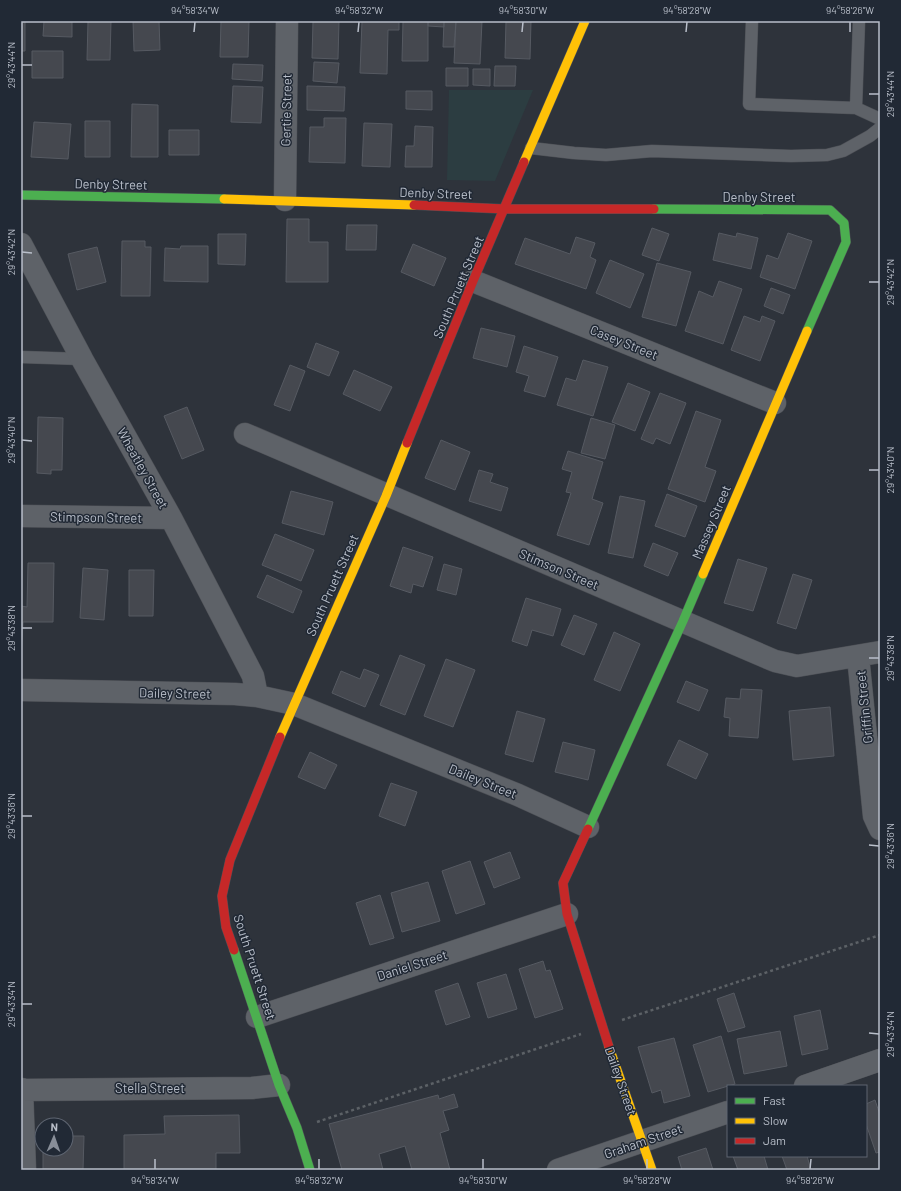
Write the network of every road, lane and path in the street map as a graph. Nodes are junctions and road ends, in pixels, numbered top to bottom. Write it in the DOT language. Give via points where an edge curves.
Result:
graph roads {
  1 [pos="288,21"];
  2 [pos="585,21"];
  3 [pos="752,21"];
  4 [pos="859,21"];
  5 [pos="856,108"];
  6 [pos="880,118"];
  7 [pos="880,128"];
  8 [pos="531,148"];
  9 [pos="21,195"];
  10 [pos="285,200"];
  11 [pos="505,209"];
  12 [pos="844,223"];
  13 [pos="21,244"];
  14 [pos="474,281"];
  15 [pos="21,357"];
  16 [pos="82,359"];
  17 [pos="775,403"];
  18 [pos="245,434"];
  19 [pos="386,496"];
  20 [pos="21,516"];
  21 [pos="171,518"];
  22 [pos="684,621"];
  23 [pos="880,652"];
  24 [pos="858,656"];
  25 [pos="21,690"];
  26 [pos="257,696"];
  27 [pos="294,704"];
  28 [pos="588,827"];
  29 [pos="880,829"];
  30 [pos="567,914"];
  31 [pos="257,1017"];
  32 [pos="880,1060"];
  33 [pos="279,1085"];
  34 [pos="808,1085"];
  35 [pos="22,1090"];
  36 [pos="727,1112"];
  37 [pos="642,1142"];
  38 [pos="25,1170"];
  39 [pos="310,1170"];
  40 [pos="558,1170"];
  41 [pos="652,1170"];
  1 -- 10 [label="street, Gertie Street"];
  2 -- 8 [label="street, South Pruett Street"];
  3 -- 5 [label="lane" via="749,104"];
  4 -- 5 [label="lane"];
  5 -- 6 [label="lane"];
  7 -- 8 [label="lane" via="843,151 827,155 652,151 606,155"];
  8 -- 11 [label="street, South Pruett Street"];
  9 -- 10 [label="street, Denby Street"];
  10 -- 11 [label="street, Denby Street"];
  11 -- 12 [label="street, Denby Street" via="830,210"];
  11 -- 14 [label="street, South Pruett Street"];
  12 -- 17 [label="street, Massey Street" via="846,242"];
  13 -- 16 [label="street, Wheatley Street"];
  14 -- 17 [label="street, Casey Street"];
  14 -- 19 [label="street, South Pruett Street"];
  15 -- 16 [label="lane"];
  16 -- 21 [label="street, Wheatley Street"];
  17 -- 22 [label="street, Massey Street"];
  18 -- 19 [label="street, Stimson Street"];
  19 -- 22 [label="street, Stimson Street"];
  19 -- 27 [label="street, South Pruett Street"];
  20 -- 21 [label="street, Stimpson Street"];
  21 -- 26 [label="street, Wheatley Street" via="253,676"];
  22 -- 24 [label="street, Stimson Street" via="775,661 797,666"];
  22 -- 28 [label="street, Massey Street"];
  23 -- 24 [label="street, Stimson Street"];
  24 -- 29 [label="street, Griffin Street" via="874,816"];
  25 -- 26 [label="street, Dailey Street"];
  26 -- 27 [label="street, Dailey Street"];
  27 -- 28 [label="street, Dailey Street" via="518,795"];
  27 -- 31 [label="street, South Pruett Street" via="230,860 222,896 226,927"];
  28 -- 30 [label="street, Dailey Street" via="562,882"];
  30 -- 31 [label="street, Daniel Street"];
  30 -- 37 [label="street, Dailey Street" via="602,1027"];
  31 -- 33 [label="street, South Pruett Street"];
  32 -- 34 [label="street"];
  33 -- 35 [label="street, Stella Street" via="252,1088"];
  33 -- 39 [label="street, South Pruett Street" via="297,1128"];
  35 -- 38 [label="street"];
  36 -- 37 [label="street, Graham Street"];
  37 -- 40 [label="street, Graham Street"];
  37 -- 41 [label="street, Dailey Street"];
}
